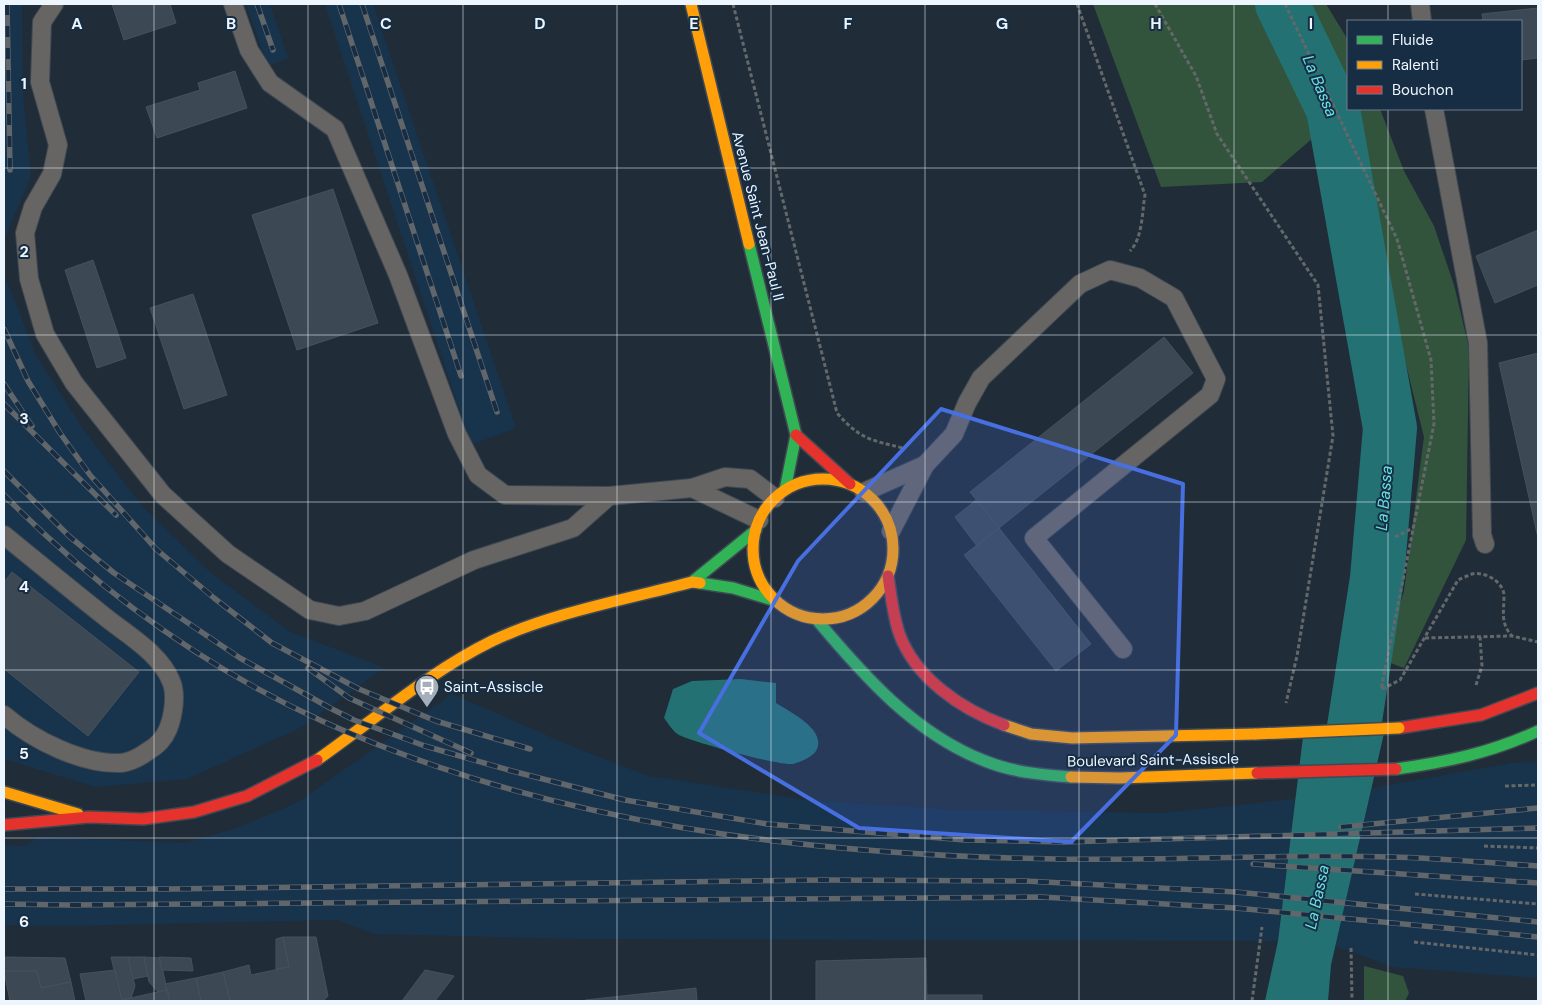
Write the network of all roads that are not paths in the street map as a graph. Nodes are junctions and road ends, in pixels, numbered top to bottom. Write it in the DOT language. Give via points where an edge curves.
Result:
graph roads {
  1 [pos="54,4"];
  2 [pos="233,4"];
  3 [pos="692,4"];
  4 [pos="1420,4"];
  5 [pos="1422,20"];
  6 [pos="1434,110"];
  7 [pos="796,435"];
  8 [pos="925,466"];
  9 [pos="692,488"];
  10 [pos="857,488"];
  11 [pos="780,494"];
  12 [pos="609,496"];
  13 [pos="758,526"];
  14 [pos="891,530"];
  15 [pos="4,535"];
  16 [pos="1485,544"];
  17 [pos="888,576"];
  18 [pos="692,582"];
  19 [pos="776,601"];
  20 [pos="818,620"];
  21 [pos="1123,649"];
  22 [pos="1538,694"];
  23 [pos="4,715"];
  24 [pos="1538,731"];
  25 [pos="4,792"];
  26 [pos="89,817"];
  27 [pos="4,826"];
  1 -- 12 [label="lane" via="42,22 40,82 58,145 52,174 33,207 25,233 29,279 45,334 74,383 163,495 228,554 310,610 339,616 365,611 474,560 573,528"];
  2 -- 12 [label="lane" via="249,50 270,82 335,128 398,275 456,434 478,475 506,495"];
  3 -- 7 [label="street, Avenue Saint Jean-Paul II"];
  4 -- 5 [label="lane"];
  6 -- 16 [label="lane" via="1478,343 1482,535"];
  7 -- 10 [label="street"];
  7 -- 11 [label="street, Avenue Saint Jean-Paul II"];
  8 -- 10 [label="lane"];
  8 -- 14 [label="lane"];
  8 -- 21 [label="lane" via="954,434 980,378 1080,284 1110,270 1140,278 1174,298 1216,379 1210,395 1034,538"];
  9 -- 11 [label="lane" via="724,477 750,479"];
  9 -- 12 [label="lane"];
  9 -- 13 [label="lane"];
  10 -- 11 [label="street" via="829,479 806,481"];
  10 -- 14 [label="street" via="880,509"];
  11 -- 13 [label="street"];
  13 -- 18 [label="street"];
  13 -- 19 [label="street" via="753,550 756,569 763,586"];
  14 -- 17 [label="street" via="893,554"];
  15 -- 23 [label="lane" via="152,655 172,682 173,699 172,719 157,746 139,758 121,763 88,759 60,749 21,729"];
  17 -- 20 [label="street" via="876,595 860,609 840,618"];
  17 -- 22 [label="street, Boulevard Saint-Assiscle, bridge" via="895,621 907,651 922,672 948,695 994,720 1049,736 1256,734 1399,728 1487,712"];
  18 -- 19 [label="street" via="732,588"];
  18 -- 26 [label="street" via="552,619 494,640 430,677 318,760 247,796 194,812 143,819"];
  19 -- 20 [label="street" via="795,614"];
  20 -- 24 [label="street, Boulevard Saint-Assiscle, bridge" via="865,676 929,730 986,762 1022,771 1076,777 1396,768 1449,762"];
  25 -- 26 [label="street"];
  26 -- 27 [label="street"];
}
